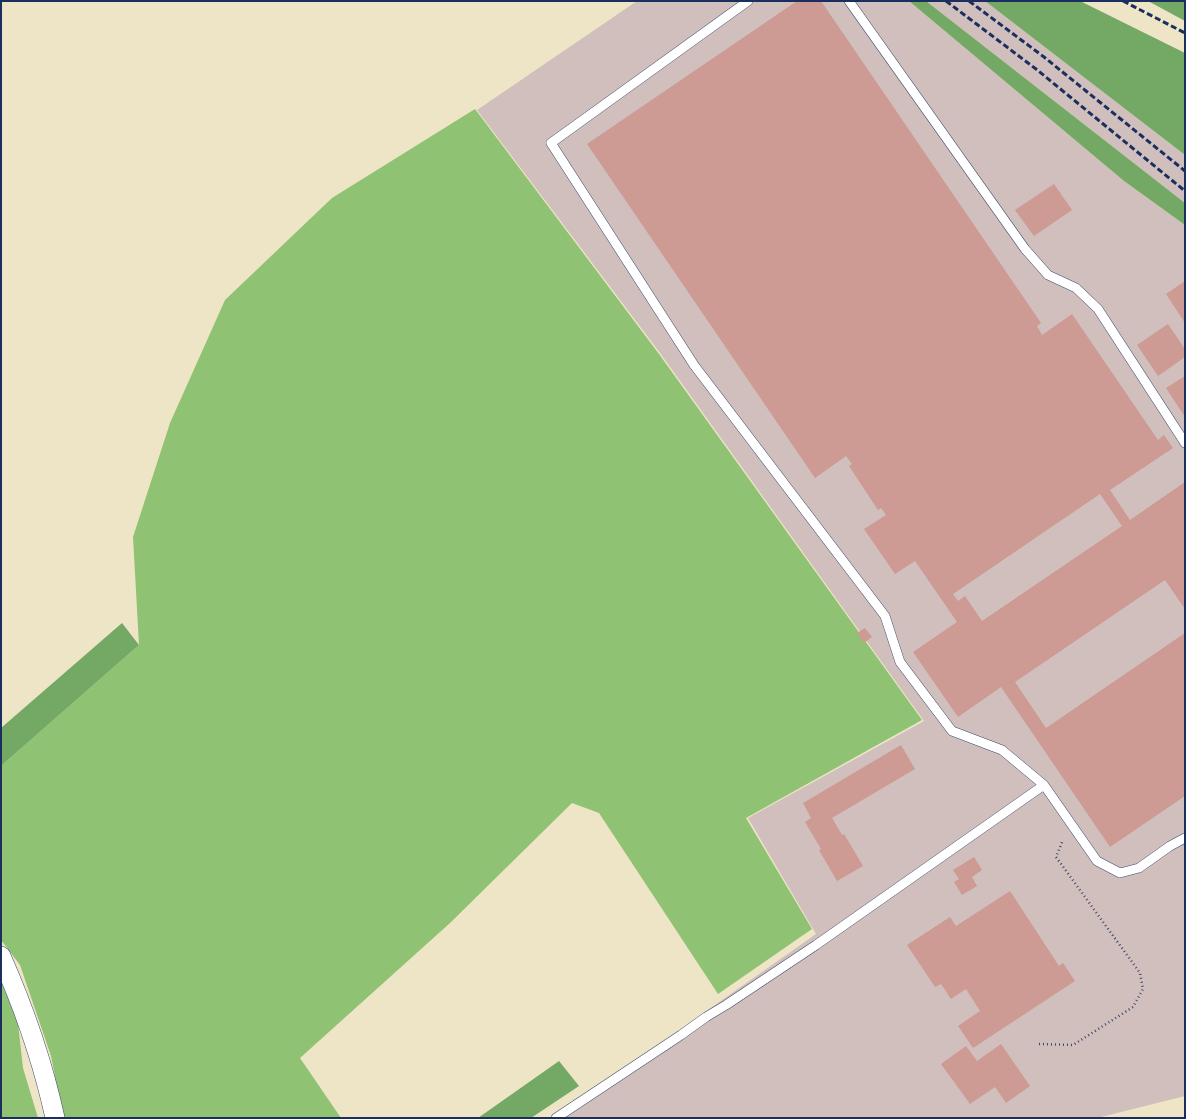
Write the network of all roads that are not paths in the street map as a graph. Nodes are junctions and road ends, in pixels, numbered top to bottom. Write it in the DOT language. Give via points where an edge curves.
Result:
graph roads {
  1 [pos="748,1"];
  2 [pos="849,1"];
  3 [pos="1185,443"];
  4 [pos="1044,785"];
  5 [pos="1185,838"];
  6 [pos="1,956"];
  7 [pos="55,1118"];
  8 [pos="556,1118"];
  1 -- 4 [label="lane" via="550,144 694,365 885,616 900,662 952,731 1002,750"];
  2 -- 3 [label="lane" via="1025,249 1048,275 1076,288 1098,309"];
  4 -- 5 [label="lane" via="1097,861 1120,873 1140,868"];
  4 -- 8 [label="lane" via="816,945"];
  6 -- 7 [label="street" via="34,1042"];
}
